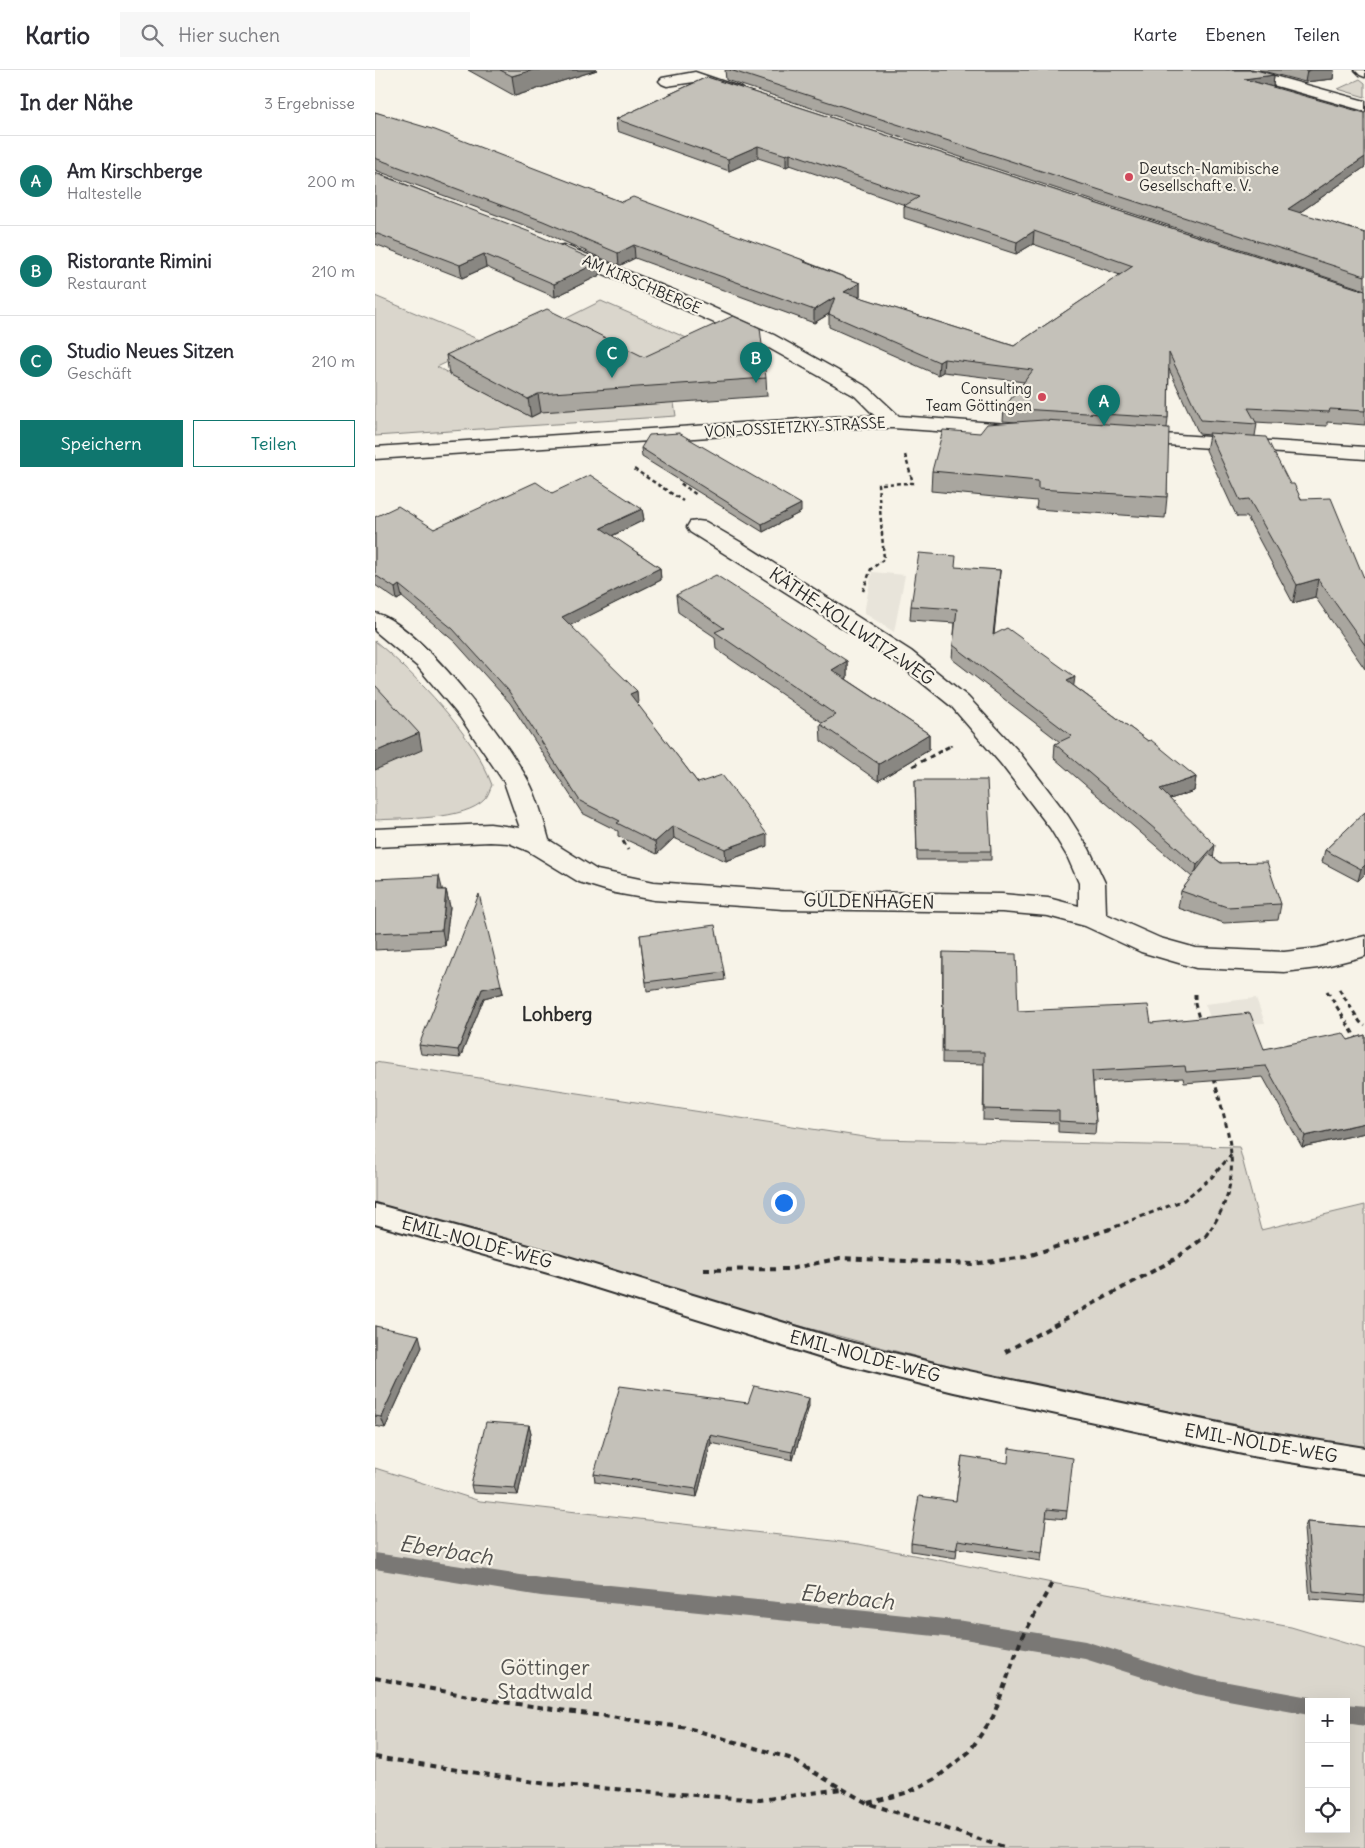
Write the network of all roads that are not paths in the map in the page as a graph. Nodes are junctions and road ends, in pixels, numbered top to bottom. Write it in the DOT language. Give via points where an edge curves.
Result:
graph roads {
  1 [pos="1235,70"];
  2 [pos="667,81"];
  3 [pos="750,95"];
  4 [pos="1365,106"];
  5 [pos="547,243"];
  6 [pos="893,422"];
  7 [pos="1040,432"];
  8 [pos="1109,436"];
  9 [pos="375,453"];
  10 [pos="1365,453"];
  11 [pos="699,519"];
  12 [pos="375,620"];
  13 [pos="375,838"];
  14 [pos="537,845"];
  15 [pos="1093,919"];
  16 [pos="1365,946"];
  17 [pos="375,1214"];
  18 [pos="1365,1461"];
  1 -- 4 [label="street"];
  2 -- 3 [label="street" via="695,77"];
  5 -- 6 [label="street, AM KIRSCHBERGE" via="767,339 862,392"];
  6 -- 7 [label="street, VON-OSSIETZKY-STRASSE"];
  6 -- 9 [label="street, VON-OSSIETZKY-STRASSE" via="848,422"];
  8 -- 10 [label="street"];
  11 -- 15 [label="street, KÄTHE-KOLLWITZ-WEG" via="734,548 903,656 940,684 986,729 1059,822 1080,855 1092,883"];
  12 -- 14 [label="street" via="423,658 466,709 518,784"];
  13 -- 14 [label="street, GULDENHAGEN" via="490,833 513,835"];
  14 -- 15 [label="street, GULDENHAGEN" via="588,876 654,892 783,900 1002,904 1048,907"];
  15 -- 16 [label="street, GULDENHAGEN" via="1151,945 1195,958 1322,966"];
  17 -- 18 [label="lane, EMIL-NOLDE-WEG" via="555,1264 841,1352 954,1380 1252,1443"];
}
